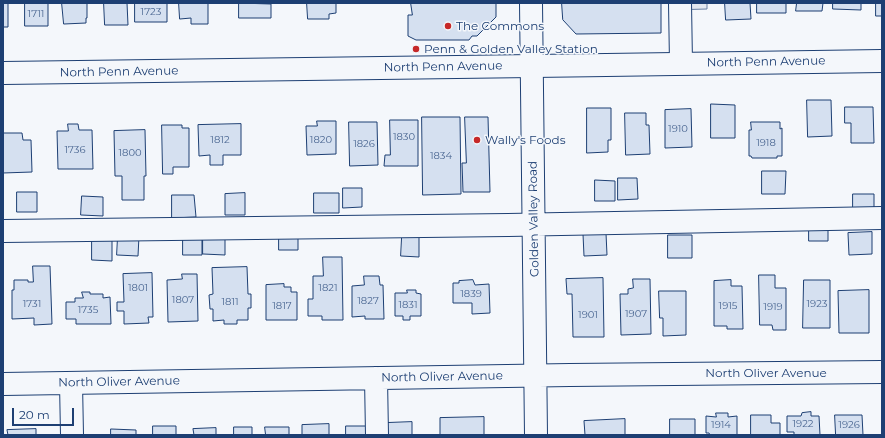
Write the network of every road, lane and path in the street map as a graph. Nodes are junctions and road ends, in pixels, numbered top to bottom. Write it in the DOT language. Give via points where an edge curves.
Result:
graph roads {
  1 [pos="531,3"];
  2 [pos="680,3"];
  3 [pos="882,61"];
  4 [pos="681,63"];
  5 [pos="532,65"];
  6 [pos="3,73"];
  7 [pos="882,218"];
  8 [pos="534,224"];
  9 [pos="3,231"];
  10 [pos="882,372"];
  11 [pos="535,375"];
  12 [pos="376,378"];
  13 [pos="71,383"];
  14 [pos="3,384"];
  15 [pos="72,435"];
  16 [pos="377,435"];
  17 [pos="536,435"];
  1 -- 5 [label="street, Golden Valley Road"];
  2 -- 4 [label="street"];
  3 -- 4 [label="street, North Penn Avenue"];
  4 -- 5 [label="street, North Penn Avenue"];
  5 -- 6 [label="street, North Penn Avenue"];
  5 -- 8 [label="street, Golden Valley Road"];
  7 -- 8 [label="street"];
  8 -- 9 [label="street"];
  8 -- 11 [label="street, Golden Valley Road"];
  10 -- 11 [label="street, North Oliver Avenue"];
  11 -- 12 [label="street, North Oliver Avenue"];
  11 -- 17 [label="street, Golden Valley Road"];
  12 -- 13 [label="street, North Oliver Avenue"];
  12 -- 16 [label="street"];
  13 -- 14 [label="street, North Oliver Avenue"];
  13 -- 15 [label="street"];
}
